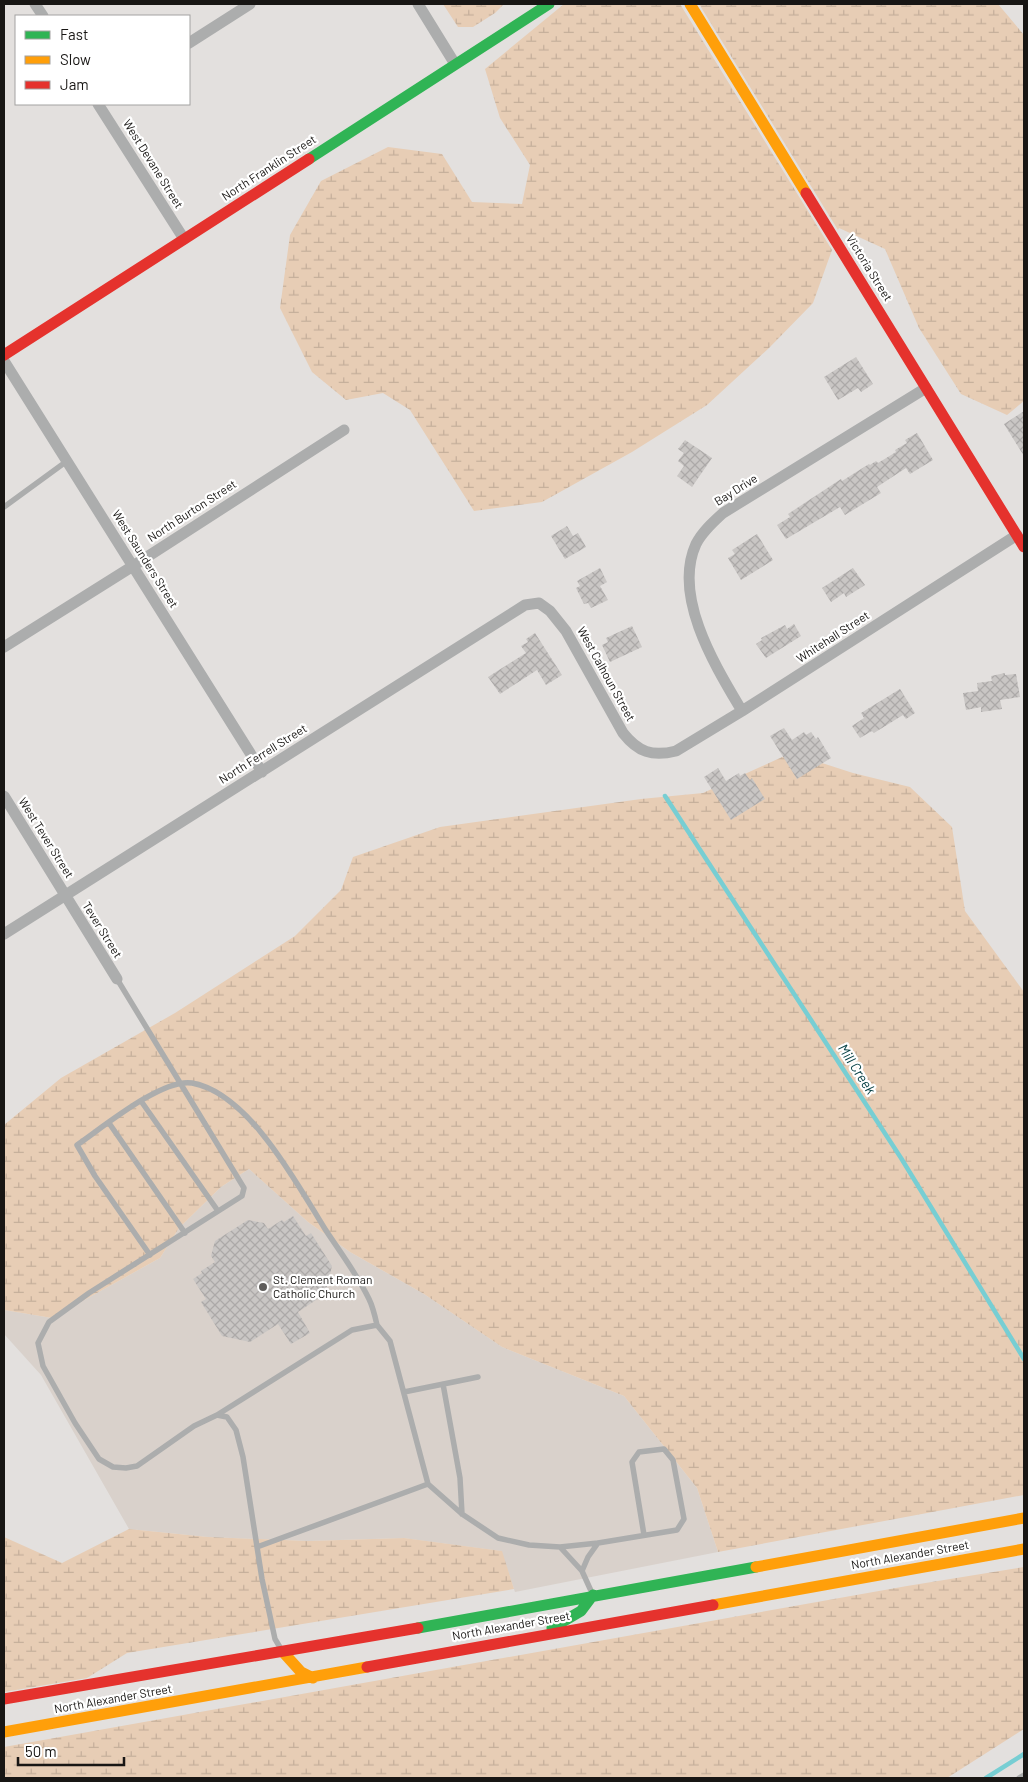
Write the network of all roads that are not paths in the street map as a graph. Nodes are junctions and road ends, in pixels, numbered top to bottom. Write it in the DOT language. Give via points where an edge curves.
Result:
graph roads {
  1 [pos="35,4"];
  2 [pos="250,4"];
  3 [pos="418,4"];
  4 [pos="549,4"];
  5 [pos="690,4"];
  6 [pos="42,15"];
  7 [pos="190,42"];
  8 [pos="455,64"];
  9 [pos="99,105"];
  10 [pos="184,239"];
  11 [pos="4,355"];
  12 [pos="4,361"];
  13 [pos="926,388"];
  14 [pos="344,430"];
  15 [pos="67,461"];
  16 [pos="4,507"];
  17 [pos="1020,533"];
  18 [pos="1024,547"];
  19 [pos="133,566"];
  20 [pos="539,603"];
  21 [pos="4,647"];
  22 [pos="742,711"];
  23 [pos="652,754"];
  24 [pos="262,772"];
  25 [pos="4,796"];
  26 [pos="65,895"];
  27 [pos="4,934"];
  28 [pos="117,979"];
  29 [pos="182,1084"];
  30 [pos="141,1101"];
  31 [pos="109,1123"];
  32 [pos="218,1211"];
  33 [pos="185,1233"];
  34 [pos="150,1255"];
  35 [pos="378,1325"];
  36 [pos="478,1377"];
  37 [pos="443,1384"];
  38 [pos="404,1392"];
  39 [pos="217,1415"];
  40 [pos="428,1484"];
  41 [pos="462,1514"];
  42 [pos="1024,1518"];
  43 [pos="644,1536"];
  44 [pos="598,1543"];
  45 [pos="257,1547"];
  46 [pos="560,1547"];
  47 [pos="1024,1549"];
  48 [pos="582,1571"];
  49 [pos="593,1595"];
  50 [pos="536,1636"];
  51 [pos="283,1652"];
  52 [pos="313,1678"];
  53 [pos="4,1700"];
  54 [pos="4,1732"];
  55 [pos="1024,1775"];
  56 [pos="1019,1778"];
  1 -- 6 [label="street"];
  2 -- 7 [label="street"];
  3 -- 8 [label="street"];
  4 -- 8 [label="main road, North Franklin Street"];
  5 -- 13 [label="main road, Victoria Street"];
  8 -- 10 [label="main road, North Franklin Street"];
  9 -- 10 [label="street, West Devane Street"];
  10 -- 11 [label="main road, North Franklin Street"];
  12 -- 15 [label="street, West Saunders Street"];
  13 -- 17 [label="main road, Victoria Street"];
  13 -- 22 [label="street, Bay Drive" via="723,513 707,527 696,544 690,572 694,617 719,673"];
  14 -- 19 [label="street, North Burton Street"];
  15 -- 16 [label="lane"];
  15 -- 19 [label="street, West Saunders Street"];
  17 -- 18 [label="main road, Victoria Street"];
  17 -- 22 [label="street, Whitehall Street"];
  19 -- 21 [label="street, North Burton Street"];
  19 -- 24 [label="street, West Saunders Street"];
  20 -- 23 [label="street, West Calhoun Street" via="566,631 623,733 640,750"];
  20 -- 24 [label="street, North Ferrell Street" via="519,608"];
  22 -- 23 [label="street, Whitehall Street" via="676,750"];
  24 -- 26 [label="street, North Ferrell Street"];
  25 -- 26 [label="street, West Tever Street"];
  26 -- 27 [label="street, North Ferrell Street"];
  26 -- 28 [label="street, Tever Street"];
  28 -- 29 [label="lane"];
  29 -- 30 [label="lane" via="173,1085"];
  29 -- 32 [label="lane" via="244,1188 242,1196"];
  29 -- 35 [label="lane" via="191,1083 220,1095 262,1133 358,1279"];
  30 -- 31 [label="lane"];
  30 -- 32 [label="lane"];
  31 -- 33 [label="lane"];
  31 -- 34 [label="lane" via="77,1145"];
  32 -- 33 [label="lane"];
  33 -- 34 [label="lane"];
  34 -- 39 [label="lane" via="49,1322 38,1343 43,1366 99,1458 113,1466 137,1466 194,1426"];
  35 -- 38 [label="lane" via="390,1341"];
  35 -- 39 [label="lane" via="352,1330"];
  36 -- 37 [label="lane"];
  37 -- 38 [label="lane"];
  37 -- 41 [label="lane" via="460,1478"];
  38 -- 40 [label="lane"];
  39 -- 45 [label="lane" via="227,1417 236,1430"];
  40 -- 41 [label="lane"];
  40 -- 45 [label="lane"];
  41 -- 46 [label="lane" via="498,1538"];
  42 -- 49 [label="main road, North Alexander Street"];
  43 -- 43 [label="lane" via="677,1530 684,1519 673,1460 664,1449 639,1452 632,1462"];
  43 -- 44 [label="lane"];
  44 -- 46 [label="lane"];
  44 -- 48 [label="lane"];
  45 -- 51 [label="lane" via="275,1639"];
  46 -- 48 [label="lane"];
  47 -- 50 [label="main road, North Alexander Street"];
  48 -- 49 [label="lane"];
  49 -- 50 [label="main road" via="580,1613"];
  49 -- 51 [label="main road, North Alexander Street"];
  50 -- 52 [label="main road, North Alexander Street"];
  51 -- 52 [label="main road" via="301,1672"];
  51 -- 53 [label="main road, North Alexander Street"];
  52 -- 54 [label="main road, North Alexander Street"];
  55 -- 56 [label="lane"];
}
